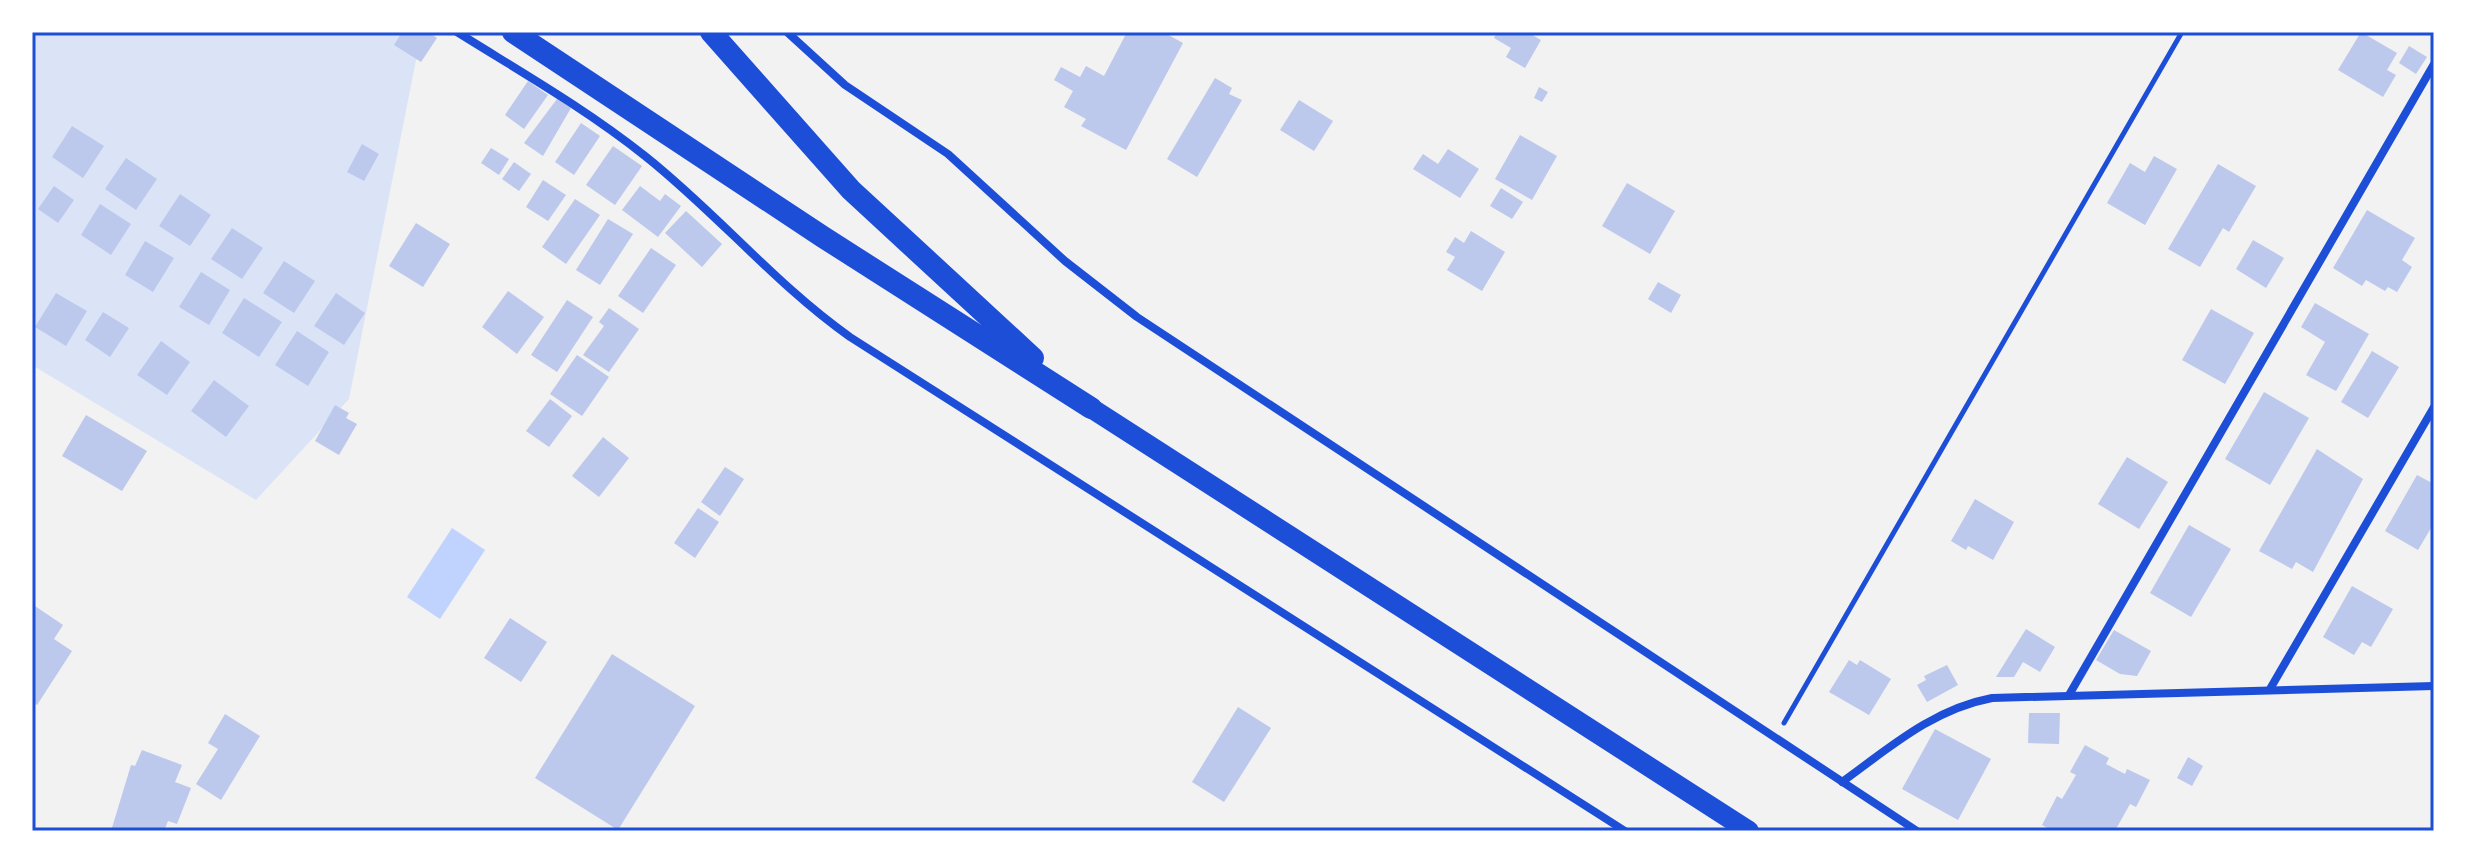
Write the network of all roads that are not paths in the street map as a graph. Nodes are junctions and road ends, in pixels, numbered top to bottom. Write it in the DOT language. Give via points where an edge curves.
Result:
graph roads {
  1 [pos="457,32"];
  2 [pos="513,32"];
  3 [pos="711,32"];
  4 [pos="787,32"];
  5 [pos="2434,64"];
  6 [pos="2434,407"];
  7 [pos="1091,408"];
  8 [pos="2434,686"];
  9 [pos="2270,689"];
  10 [pos="2069,695"];
  11 [pos="1842,782"];
  12 [pos="1625,831"];
  13 [pos="1749,831"];
  14 [pos="1917,831"];
  1 -- 12 [label="street" via="645,156 782,284 860,343"];
  2 -- 7 [label="highway"];
  3 -- 7 [label="highway" via="851,190"];
  4 -- 11 [label="street" via="845,85 948,154 1065,261 1137,317"];
  5 -- 10 [label="street"];
  6 -- 9 [label="street"];
  7 -- 13 [label="main road"];
  8 -- 9 [label="street"];
  9 -- 10 [label="street"];
  10 -- 11 [label="street" via="1992,698 1955,708 1919,726"];
  11 -- 14 [label="street"];
}
